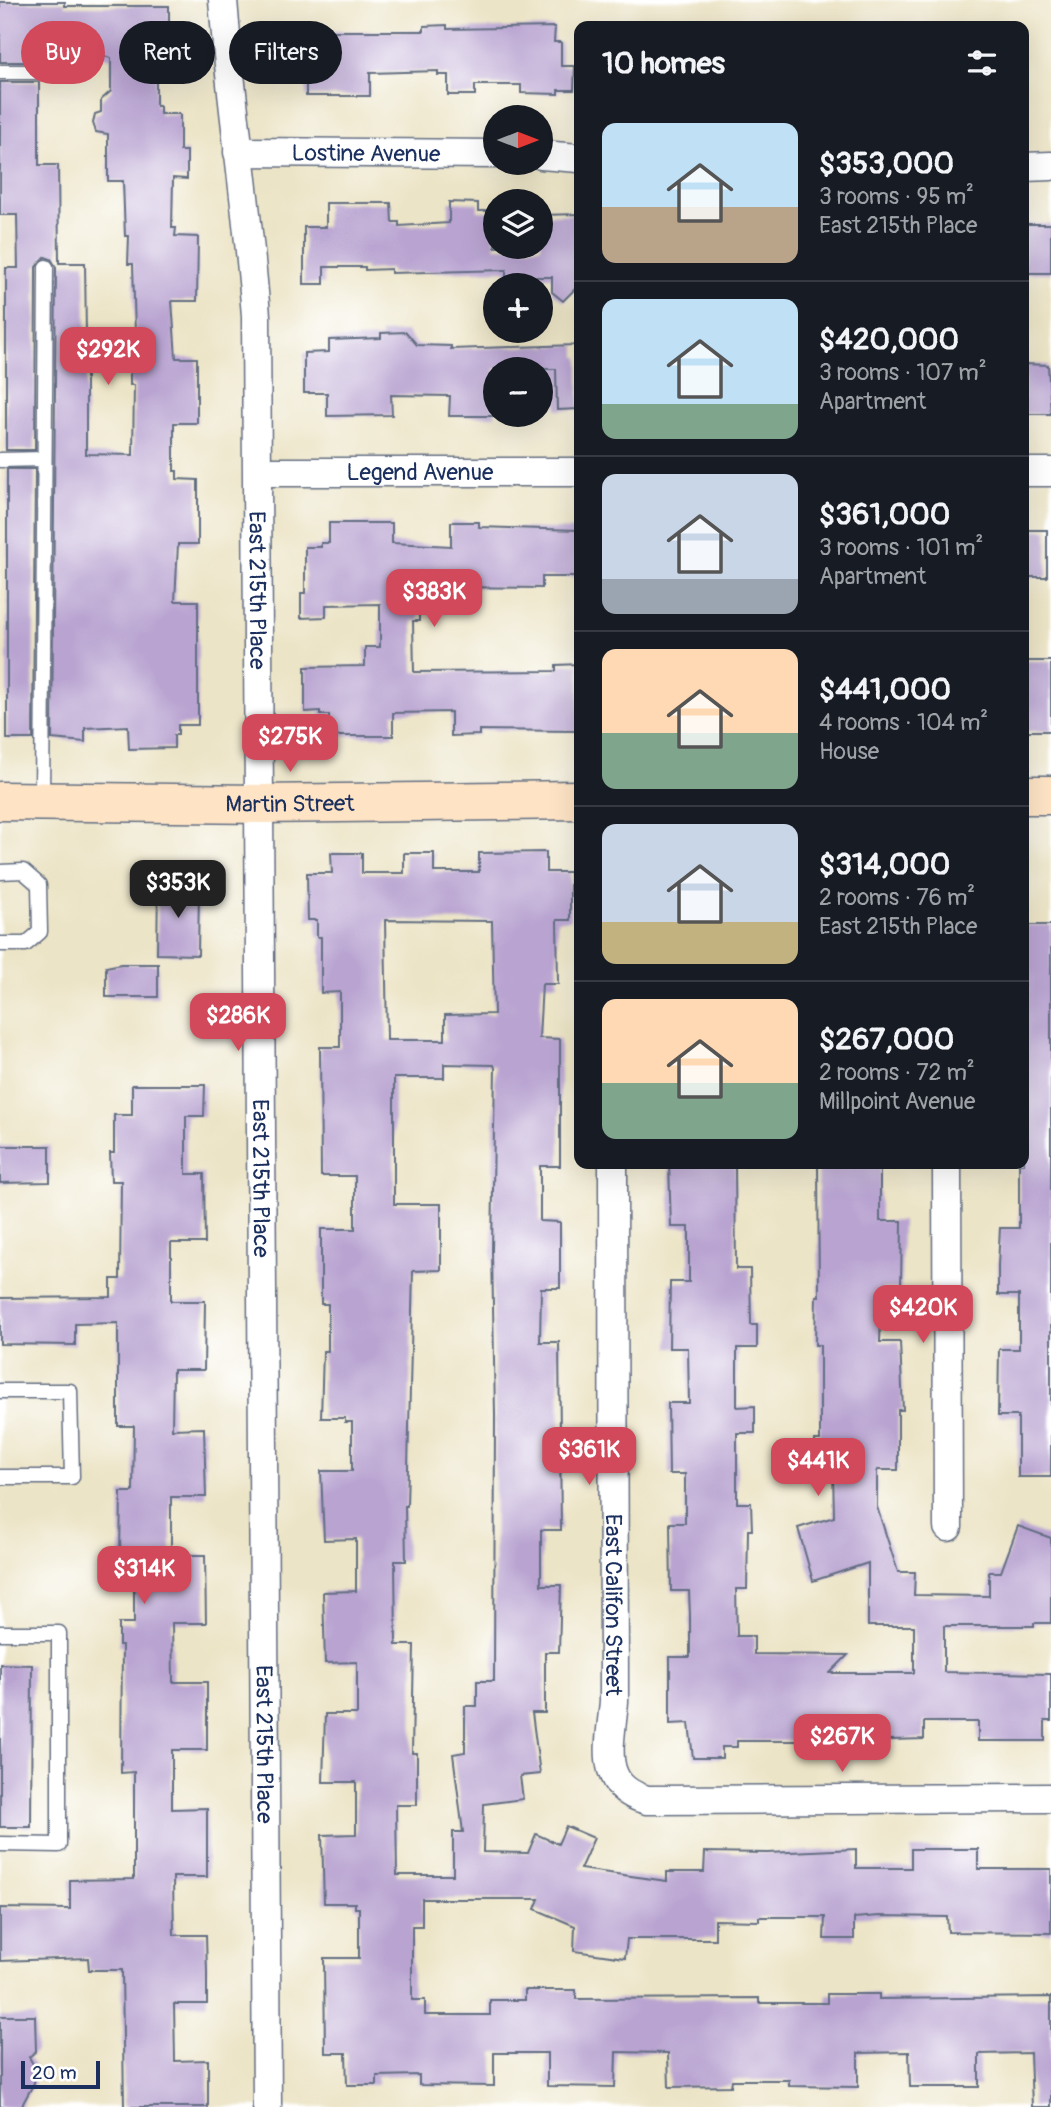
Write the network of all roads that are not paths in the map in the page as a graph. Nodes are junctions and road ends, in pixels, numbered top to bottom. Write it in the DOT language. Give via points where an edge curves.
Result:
graph roads {
  1 [pos="223,0"];
  2 [pos="0,72"];
  3 [pos="21,72"];
  4 [pos="238,152"];
  5 [pos="483,154"];
  6 [pos="553,156"];
  7 [pos="574,158"];
  8 [pos="1051,166"];
  9 [pos="1029,167"];
  10 [pos="46,267"];
  11 [pos="44,459"];
  12 [pos="0,460"];
  13 [pos="259,472"];
  14 [pos="574,472"];
  15 [pos="1029,472"];
  16 [pos="1051,472"];
  17 [pos="1029,795"];
  18 [pos="1051,795"];
  19 [pos="574,800"];
  20 [pos="0,801"];
  21 [pos="42,802"];
  22 [pos="261,804"];
  23 [pos="0,872"];
  24 [pos="0,944"];
  25 [pos="613,1169"];
  26 [pos="947,1169"];
  27 [pos="0,1391"];
  28 [pos="0,1477"];
  29 [pos="948,1527"];
  30 [pos="0,1633"];
  31 [pos="1051,1798"];
  32 [pos="0,1844"];
  33 [pos="267,2107"];
  1 -- 4 [label="street, East 215th Place"];
  2 -- 3 [label="lane"];
  4 -- 5 [label="street, Lostine Avenue"];
  4 -- 13 [label="street, East 215th Place" via="250,227 256,316"];
  6 -- 7 [label="street"];
  8 -- 9 [label="street"];
  10 -- 11 [label="lane"];
  11 -- 12 [label="lane"];
  11 -- 21 [label="lane"];
  13 -- 14 [label="street, Legend Avenue"];
  13 -- 22 [label="street, East 215th Place"];
  15 -- 16 [label="street"];
  17 -- 18 [label="street"];
  19 -- 22 [label="street, Martin Street"];
  20 -- 21 [label="street, Martin Street"];
  21 -- 22 [label="street, Martin Street"];
  22 -- 33 [label="street, East 215th Place"];
  23 -- 24 [label="lane" via="23,871 39,885 40,932 26,944"];
  25 -- 31 [label="street, East Califon Street" via="614,1701 610,1761 622,1791 667,1801"];
  26 -- 29 [label="street"];
  27 -- 28 [label="lane" via="71,1391 72,1476"];
  30 -- 32 [label="lane" via="59,1633 58,1845"];
}
